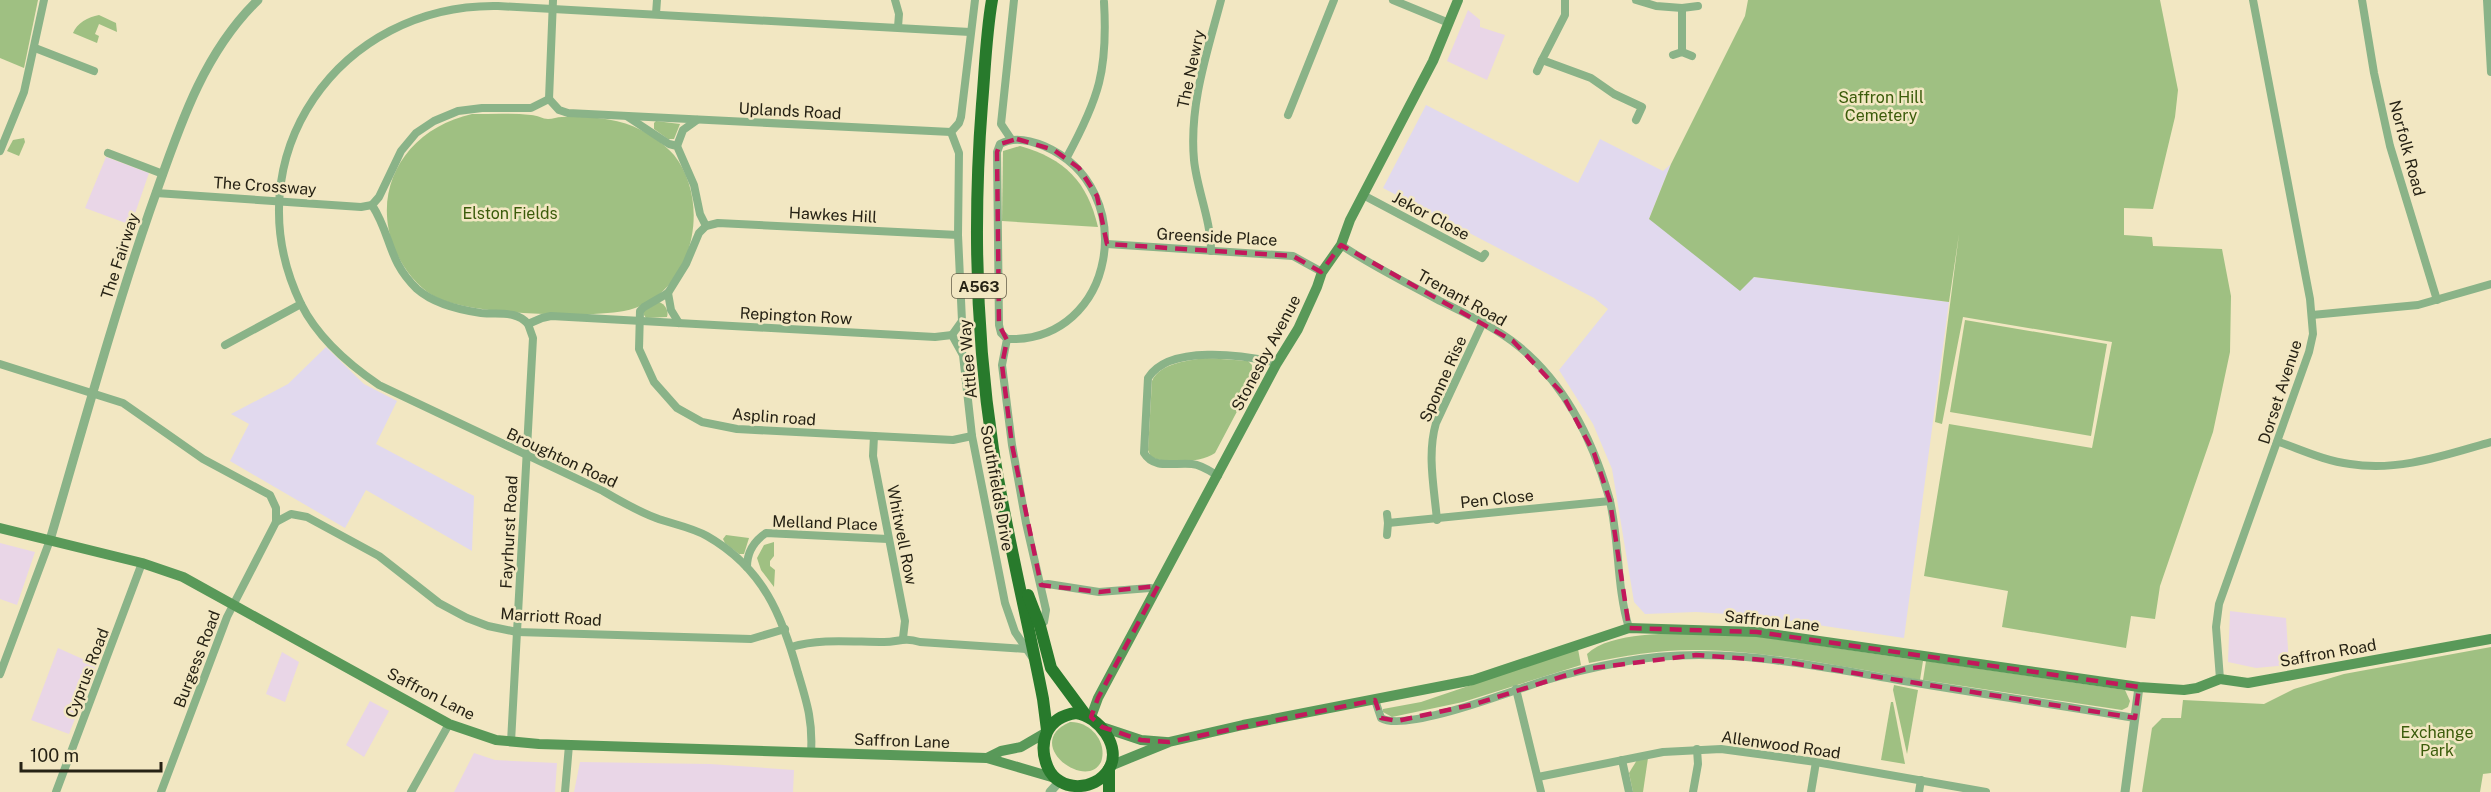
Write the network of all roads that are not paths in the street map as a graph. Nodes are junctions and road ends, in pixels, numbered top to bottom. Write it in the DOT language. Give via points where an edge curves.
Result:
graph roads {
  1 [pos="44,0"];
  2 [pos="258,0"];
  3 [pos="657,0"];
  4 [pos="895,0"];
  5 [pos="975,0"];
  6 [pos="993,0"];
  7 [pos="1014,0"];
  8 [pos="1221,0"];
  9 [pos="1334,0"];
  10 [pos="1393,0"];
  11 [pos="1458,0"];
  12 [pos="1565,0"];
  13 [pos="1636,0"];
  14 [pos="2253,0"];
  15 [pos="2362,0"];
  16 [pos="2487,0"];
  17 [pos="1104,2"];
  18 [pos="552,4"];
  19 [pos="1698,6"];
  20 [pos="1682,8"];
  21 [pos="656,14"];
  22 [pos="1449,23"];
  23 [pos="898,27"];
  24 [pos="969,32"];
  25 [pos="34,48"];
  26 [pos="1692,56"];
  27 [pos="1542,60"];
  28 [pos="94,71"];
  29 [pos="1536,71"];
  30 [pos="2491,72"];
  31 [pos="549,99"];
  32 [pos="1288,115"];
  33 [pos="627,116"];
  34 [pos="699,120"];
  35 [pos="1636,120"];
  36 [pos="951,132"];
  37 [pos="1011,139"];
  38 [pos="677,146"];
  39 [pos="0,151"];
  40 [pos="108,153"];
  41 [pos="1067,157"];
  42 [pos="163,174"];
  43 [pos="156,193"];
  44 [pos="1363,195"];
  45 [pos="280,200"];
  46 [pos="372,205"];
  47 [pos="706,226"];
  48 [pos="958,235"];
  49 [pos="1107,244"];
  50 [pos="1341,245"];
  51 [pos="1211,251"];
  52 [pos="1485,254"];
  53 [pos="1322,272"];
  54 [pos="2491,284"];
  55 [pos="668,293"];
  56 [pos="2438,300"];
  57 [pos="302,304"];
  58 [pos="2312,315"];
  59 [pos="638,321"];
  60 [pos="1483,322"];
  61 [pos="679,323"];
  62 [pos="528,324"];
  63 [pos="952,335"];
  64 [pos="1007,339"];
  65 [pos="225,345"];
  66 [pos="1276,363"];
  67 [pos="0,364"];
  68 [pos="93,392"];
  69 [pos="874,436"];
  70 [pos="972,436"];
  71 [pos="2279,442"];
  72 [pos="2491,442"];
  73 [pos="527,456"];
  74 [pos="1218,476"];
  75 [pos="1610,501"];
  76 [pos="1387,514"];
  77 [pos="1437,520"];
  78 [pos="276,522"];
  79 [pos="1388,523"];
  80 [pos="0,528"];
  81 [pos="1387,535"];
  82 [pos="888,539"];
  83 [pos="50,540"];
  84 [pos="142,563"];
  85 [pos="747,567"];
  86 [pos="1017,569"];
  87 [pos="1041,585"];
  88 [pos="1156,589"];
  89 [pos="234,604"];
  90 [pos="1040,626"];
  91 [pos="1629,628"];
  92 [pos="785,629"];
  93 [pos="517,632"];
  94 [pos="903,638"];
  95 [pos="2491,639"];
  96 [pos="791,647"];
  97 [pos="1026,649"];
  98 [pos="4,654"];
  99 [pos="1035,660"];
  100 [pos="0,674"];
  101 [pos="2220,679"];
  102 [pos="2139,687"];
  103 [pos="1516,689"];
  104 [pos="2172,689"];
  105 [pos="1375,700"];
  106 [pos="1088,716"];
  107 [pos="2135,718"];
  108 [pos="449,724"];
  109 [pos="1102,727"];
  110 [pos="1046,732"];
  111 [pos="511,742"];
  112 [pos="1169,742"];
  113 [pos="569,745"];
  114 [pos="1697,749"];
  115 [pos="811,753"];
  116 [pos="987,758"];
  117 [pos="1622,760"];
  118 [pos="1816,762"];
  119 [pos="1110,767"];
  120 [pos="1538,777"];
  121 [pos="1921,780"];
  122 [pos="1065,785"];
  123 [pos="56,792"];
  124 [pos="161,792"];
  125 [pos="411,792"];
  126 [pos="565,792"];
  127 [pos="1050,792"];
  128 [pos="1109,792"];
  129 [pos="1542,792"];
  130 [pos="1629,792"];
  131 [pos="1693,792"];
  132 [pos="1812,792"];
  133 [pos="1919,792"];
  134 [pos="1986,792"];
  135 [pos="2125,792"];
  1 -- 25 [label="street"];
  2 -- 42 [label="street, The Fairway" via="231,29 202,75"];
  3 -- 21 [label="street"];
  4 -- 23 [label="street"];
  5 -- 24 [label="street"];
  6 -- 86 [label="highway, Attlee Way / A563" via="979,141 979,295 993,449"];
  7 -- 37 [label="street" via="1001,124"];
  8 -- 51 [label="street, The Newry" via="1196,94 1192,131"];
  9 -- 32 [label="street"];
  10 -- 22 [label="street"];
  11 -- 22 [label="main road, Stonesby Avenue"];
  12 -- 27 [label="street" via="1565,15"];
  13 -- 20 [label="street"];
  14 -- 58 [label="street, Dorset Avenue"];
  15 -- 56 [label="street, Norfolk Road" via="2390,146"];
  16 -- 30 [label="street"];
  17 -- 41 [label="street" via="1106,37 1101,80 1088,118"];
  18 -- 21 [label="street, Broughton Road"];
  18 -- 31 [label="street"];
  18 -- 45 [label="street, Broughton Road" via="442,10 406,23 364,46 327,79 303,116 289,151"];
  19 -- 20 [label="street"];
  20 -- 26 [label="street" via="1678,54"];
  21 -- 23 [label="street, Broughton Road"];
  22 -- 44 [label="main road, Stonesby Avenue"];
  23 -- 24 [label="street, Broughton Road"];
  24 -- 36 [label="street" via="961,117"];
  25 -- 28 [label="street"];
  25 -- 39 [label="street" via="24,92"];
  27 -- 29 [label="street"];
  27 -- 35 [label="street" via="1592,78 1642,107"];
  31 -- 33 [label="street" via="568,113"];
  31 -- 46 [label="street" via="531,108 458,111 434,121 416,133 401,151"];
  33 -- 34 [label="street, Uplands Road"];
  33 -- 38 [label="street"];
  34 -- 36 [label="street, Uplands Road"];
  34 -- 38 [label="street" via="687,125"];
  36 -- 48 [label="street" via="959,153"];
  37 -- 41 [label="street" via="1041,144"];
  37 -- 64 [label="street, Southfields Drive" via="1000,144 997,152 999,325"];
  38 -- 47 [label="street"];
  40 -- 42 [label="street"];
  41 -- 49 [label="street" via="1097,196"];
  42 -- 43 [label="street, The Fairway"];
  43 -- 45 [label="street, The Crossway"];
  43 -- 68 [label="street, The Fairway"];
  44 -- 50 [label="main road, Stonesby Avenue"];
  44 -- 52 [label="street, Jekor Close" via="1482,258"];
  45 -- 46 [label="street, The Crossway"];
  45 -- 57 [label="street, Broughton Road" via="282,239"];
  46 -- 62 [label="street" via="402,274 420,291 453,307 512,314"];
  47 -- 48 [label="street, Hawkes Hill" via="718,223"];
  47 -- 55 [label="street"];
  48 -- 63 [label="street" via="962,321"];
  49 -- 51 [label="street, Greenside Place"];
  49 -- 64 [label="street" via="1097,281 1072,315 1040,334"];
  50 -- 53 [label="main road, Stonesby Avenue"];
  50 -- 60 [label="street, Trenant Road"];
  51 -- 53 [label="street, Greenside Place" via="1293,256"];
  53 -- 66 [label="main road, Stonesby Avenue" via="1298,329"];
  54 -- 56 [label="street"];
  55 -- 59 [label="street" via="644,307"];
  55 -- 61 [label="street" via="671,310"];
  56 -- 58 [label="street"];
  57 -- 65 [label="street"];
  57 -- 73 [label="street, Broughton Road" via="311,321 349,364 379,385"];
  58 -- 71 [label="street, Dorset Avenue" via="2309,352"];
  59 -- 61 [label="street, Repington Row"];
  59 -- 62 [label="street" via="550,316"];
  59 -- 69 [label="street, Asplin road" via="639,349 654,382 677,408 702,423 737,429"];
  60 -- 75 [label="street, Trenant Road" via="1520,348 1561,392 1590,443"];
  60 -- 77 [label="street, Sponne Rise" via="1432,437"];
  61 -- 63 [label="street, Repington Row"];
  62 -- 73 [label="street, Fayrhurst Road" via="533,338"];
  63 -- 70 [label="street, Southfields Drive" via="963,355"];
  64 -- 87 [label="street, Southfields Drive" via="1002,365 1012,445"];
  66 -- 74 [label="main road, Stonesby Avenue"];
  66 -- 74 [label="street" via="1249,357 1198,356 1165,363 1148,378 1144,453 1149,460 1201,466"];
  67 -- 68 [label="street"];
  68 -- 78 [label="street" via="123,403 203,459 270,495 276,508"];
  68 -- 83 [label="street, The Fairway"];
  69 -- 70 [label="street, Asplin road" via="953,440"];
  69 -- 82 [label="street, Whitwell Row" via="873,456"];
  70 -- 97 [label="street, Southfields Drive" via="1005,603"];
  71 -- 72 [label="street" via="2350,464 2384,467"];
  71 -- 101 [label="street, Dorset Avenue" via="2219,604 2216,627"];
  73 -- 85 [label="street, Broughton Road" via="631,508 706,535"];
  73 -- 93 [label="street, Fayrhurst Road"];
  74 -- 88 [label="main road, Stonesby Avenue"];
  75 -- 77 [label="street, Pen Close"];
  75 -- 91 [label="street, Trenant Road"];
  76 -- 79 [label="street"];
  77 -- 79 [label="street, Pen Close"];
  78 -- 89 [label="street, Burgess Road"];
  78 -- 93 [label="street, Marriott Road" via="291,514 308,516 380,556 439,603 488,626"];
  79 -- 81 [label="street"];
  80 -- 83 [label="main road, Saffron Lane"];
  82 -- 85 [label="street, Melland Place" via="766,533 753,545"];
  82 -- 94 [label="street, Whitwell Row" via="905,621"];
  83 -- 84 [label="main road, Saffron Lane"];
  83 -- 98 [label="street"];
  84 -- 89 [label="main road, Saffron Lane" via="183,577"];
  84 -- 123 [label="street, Cyprus Road"];
  85 -- 92 [label="street, Broughton Road" via="772,600"];
  86 -- 90 [label="highway, Attlee Way / A563"];
  86 -- 99 [label="highway, Attlee Way / A563"];
  87 -- 88 [label="street" via="1099,592"];
  87 -- 90 [label="street, Southfields Drive" via="1046,610"];
  88 -- 106 [label="main road, Stonesby Avenue"];
  89 -- 108 [label="main road, Saffron Lane"];
  89 -- 124 [label="street, Burgess Road"];
  90 -- 106 [label="highway, Attlee Way / A563" via="1051,668"];
  91 -- 102 [label="main road, Saffron Lane" via="1757,632"];
  91 -- 105 [label="main road, Saffron Lane" via="1473,680"];
  92 -- 93 [label="street, Marriott Road" via="751,639"];
  92 -- 96 [label="street, Broughton Road"];
  93 -- 111 [label="street, Fayrhurst Road"];
  94 -- 96 [label="street" via="887,642 821,641"];
  94 -- 97 [label="street"];
  95 -- 101 [label="main road, Saffron Road" via="2248,683"];
  96 -- 115 [label="street, Broughton Road" via="811,718"];
  97 -- 99 [label="street, Southfields Drive"];
  98 -- 100 [label="street"];
  99 -- 110 [label="highway, Attlee Way / A563"];
  101 -- 104 [label="main road, Saffron Road" via="2197,688"];
  102 -- 104 [label="main road, Saffron Lane"];
  102 -- 107 [label="street"];
  103 -- 105 [label="street" via="1448,711 1397,721 1381,718"];
  103 -- 107 [label="street" via="1586,669 1654,657 1736,655"];
  103 -- 120 [label="street"];
  105 -- 112 [label="main road, Saffron Lane"];
  106 -- 109 [label="highway, A563"];
  106 -- 110 [label="highway" via="1076,713 1059,718"];
  107 -- 135 [label="street"];
  108 -- 111 [label="main road, Saffron Lane"];
  108 -- 125 [label="street"];
  109 -- 112 [label="main road, Saffron Lane" via="1141,740"];
  109 -- 119 [label="highway" via="1110,743"];
  110 -- 116 [label="main road, Saffron Lane" via="1021,747"];
  110 -- 122 [label="highway, A563" via="1045,758"];
  111 -- 113 [label="main road, Saffron Lane"];
  112 -- 119 [label="main road, Saffron Lane"];
  113 -- 115 [label="main road, Saffron Lane"];
  113 -- 126 [label="street"];
  114 -- 117 [label="street, Allenwood Road"];
  114 -- 118 [label="street, Allenwood Road" via="1741,750"];
  114 -- 131 [label="street"];
  115 -- 116 [label="main road, Saffron Lane"];
  116 -- 122 [label="main road, Saffron Lane"];
  117 -- 120 [label="street, Allenwood Road"];
  117 -- 130 [label="street"];
  118 -- 121 [label="street, Allenwood Road"];
  118 -- 132 [label="street"];
  119 -- 122 [label="highway" via="1091,784"];
  119 -- 128 [label="highway"];
  120 -- 129 [label="street"];
  121 -- 133 [label="street"];
  121 -- 134 [label="street, Allenwood Road"];
  122 -- 127 [label="street"];
}
